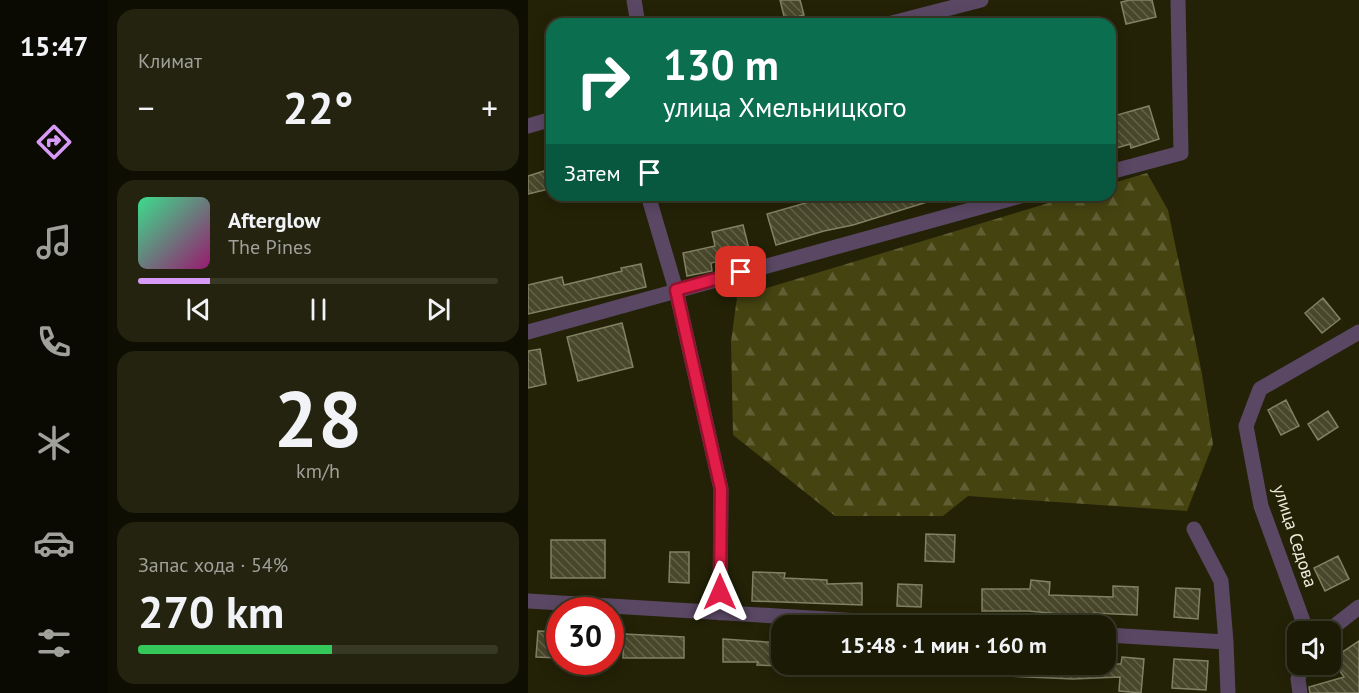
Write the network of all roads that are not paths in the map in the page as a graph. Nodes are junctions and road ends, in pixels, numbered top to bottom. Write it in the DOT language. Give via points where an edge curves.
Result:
graph roads {
  1 [pos="634,0"];
  2 [pos="981,0"];
  3 [pos="1178,0"];
  4 [pos="637,18"];
  5 [pos="911,18"];
  6 [pos="546,120"];
  7 [pos="528,126"];
  8 [pos="1116,170"];
  9 [pos="650,201"];
  10 [pos="1002,201"];
  11 [pos="676,290"];
  12 [pos="528,332"];
  13 [pos="1359,332"];
  14 [pos="1194,529"];
  15 [pos="528,602"];
  16 [pos="1359,607"];
  17 [pos="720,613"];
  18 [pos="771,616"];
  19 [pos="1303,621"];
  20 [pos="1341,621"];
  21 [pos="1116,636"];
  22 [pos="1226,642"];
  23 [pos="1299,675"];
  24 [pos="1228,693"];
  25 [pos="1300,693"];
  1 -- 4 [label="street"];
  2 -- 5 [label="street"];
  3 -- 8 [label="street" via="1180,153"];
  6 -- 7 [label="street"];
  9 -- 11 [label="street"];
  10 -- 11 [label="street"];
  11 -- 12 [label="street"];
  11 -- 17 [label="street" via="721,489"];
  13 -- 19 [label="street, улица Седова" via="1260,389 1246,426 1261,506"];
  14 -- 22 [label="street" via="1221,581"];
  15 -- 17 [label="street"];
  16 -- 20 [label="street"];
  17 -- 18 [label="street"];
  21 -- 22 [label="street"];
  22 -- 24 [label="street"];
  23 -- 25 [label="street"];
}
